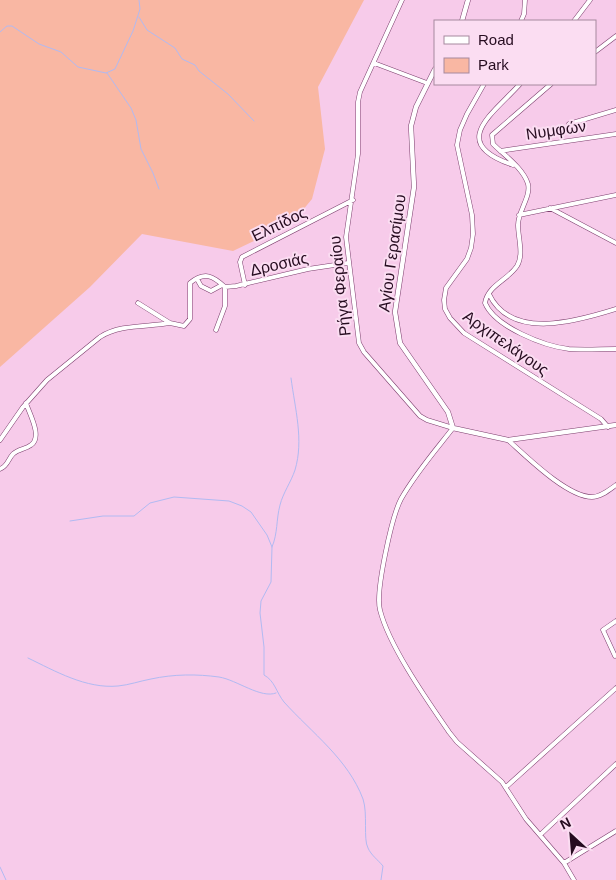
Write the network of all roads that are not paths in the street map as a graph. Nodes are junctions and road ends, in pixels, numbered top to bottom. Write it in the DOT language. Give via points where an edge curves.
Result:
graph roads {
  1 [pos="402,0"];
  2 [pos="468,0"];
  3 [pos="525,0"];
  4 [pos="591,0"];
  5 [pos="462,20"];
  6 [pos="521,20"];
  7 [pos="575,20"];
  8 [pos="616,36"];
  9 [pos="596,51"];
  10 [pos="374,63"];
  11 [pos="434,71"];
  12 [pos="427,83"];
  13 [pos="483,85"];
  14 [pos="519,85"];
  15 [pos="550,85"];
  16 [pos="616,110"];
  17 [pos="569,124"];
  18 [pos="616,134"];
  19 [pos="500,151"];
  20 [pos="515,166"];
  21 [pos="616,195"];
  22 [pos="353,200"];
  23 [pos="550,208"];
  24 [pos="519,215"];
  25 [pos="616,243"];
  26 [pos="348,263"];
  27 [pos="197,279"];
  28 [pos="245,285"];
  29 [pos="223,286"];
  30 [pos="489,294"];
  31 [pos="138,303"];
  32 [pos="616,309"];
  33 [pos="170,322"];
  34 [pos="216,330"];
  35 [pos="616,349"];
  36 [pos="26,404"];
  37 [pos="616,426"];
  38 [pos="608,427"];
  39 [pos="453,428"];
  40 [pos="0,440"];
  41 [pos="508,440"];
  42 [pos="0,469"];
  43 [pos="616,485"];
  44 [pos="616,620"];
  45 [pos="616,656"];
  46 [pos="616,662"];
  47 [pos="616,688"];
  48 [pos="616,764"];
  49 [pos="506,787"];
  50 [pos="616,831"];
  51 [pos="540,835"];
  52 [pos="566,862"];
  53 [pos="574,880"];
  1 -- 10 [label="street, Ρήγα Φεραίου"];
  2 -- 5 [label="street"];
  3 -- 6 [label="street"];
  4 -- 7 [label="street"];
  8 -- 9 [label="street"];
  10 -- 12 [label="street"];
  10 -- 22 [label="street, Ρήγα Φεραίου" via="358,102 360,139"];
  11 -- 12 [label="street, Αγίου Γερασίμου"];
  12 -- 39 [label="street, Αγίου Γερασίμου" via="411,126 414,187 396,299 396,329 409,358 448,412"];
  13 -- 38 [label="street, Αρχιπελάγους" via="460,130 457,145 473,234 467,259 446,288 445,309 464,333 601,419"];
  14 -- 20 [label="street" via="485,121 479,134 480,143 486,150"];
  15 -- 19 [label="street" via="494,132 493,144"];
  16 -- 17 [label="street"];
  18 -- 19 [label="street, Νυμφών"];
  19 -- 20 [label="street"];
  20 -- 24 [label="street" via="528,183"];
  21 -- 23 [label="street"];
  22 -- 26 [label="street, Ρήγα Φεραίου" via="347,227"];
  22 -- 28 [label="street, Ελπίδος" via="242,257 240,262"];
  23 -- 24 [label="street"];
  23 -- 25 [label="street"];
  24 -- 30 [label="street" via="520,260"];
  26 -- 28 [label="street, Δροσιάς"];
  26 -- 39 [label="street, Ρήγα Φεραίου" via="360,347 420,416"];
  27 -- 29 [label="street" via="210,276"];
  27 -- 29 [label="street, Δροσιάς" via="201,286 211,291"];
  27 -- 33 [label="street" via="190,283 189,324 184,326"];
  28 -- 29 [label="street, Δροσιάς"];
  29 -- 34 [label="street" via="225,306"];
  30 -- 32 [label="street" via="494,305 502,311 540,323 568,322"];
  30 -- 35 [label="street" via="485,304 492,315 544,344 570,349"];
  31 -- 33 [label="street"];
  33 -- 36 [label="street" via="107,332 47,380"];
  36 -- 40 [label="street"];
  36 -- 42 [label="street" via="35,439 32,445 13,454"];
  37 -- 38 [label="street, Ρήγα Φεραίου"];
  38 -- 41 [label="street, Ρήγα Φεραίου"];
  39 -- 41 [label="street, Ρήγα Φεραίου"];
  39 -- 49 [label="street" via="400,500 382,571 380,609 393,643 449,732"];
  41 -- 43 [label="street" via="581,496 594,497"];
  44 -- 45 [label="street" via="603,630"];
  45 -- 46 [label="street"];
  47 -- 49 [label="street"];
  48 -- 51 [label="street"];
  49 -- 51 [label="street" via="521,813"];
  50 -- 52 [label="street"];
  51 -- 52 [label="street"];
  52 -- 53 [label="street"];
}
